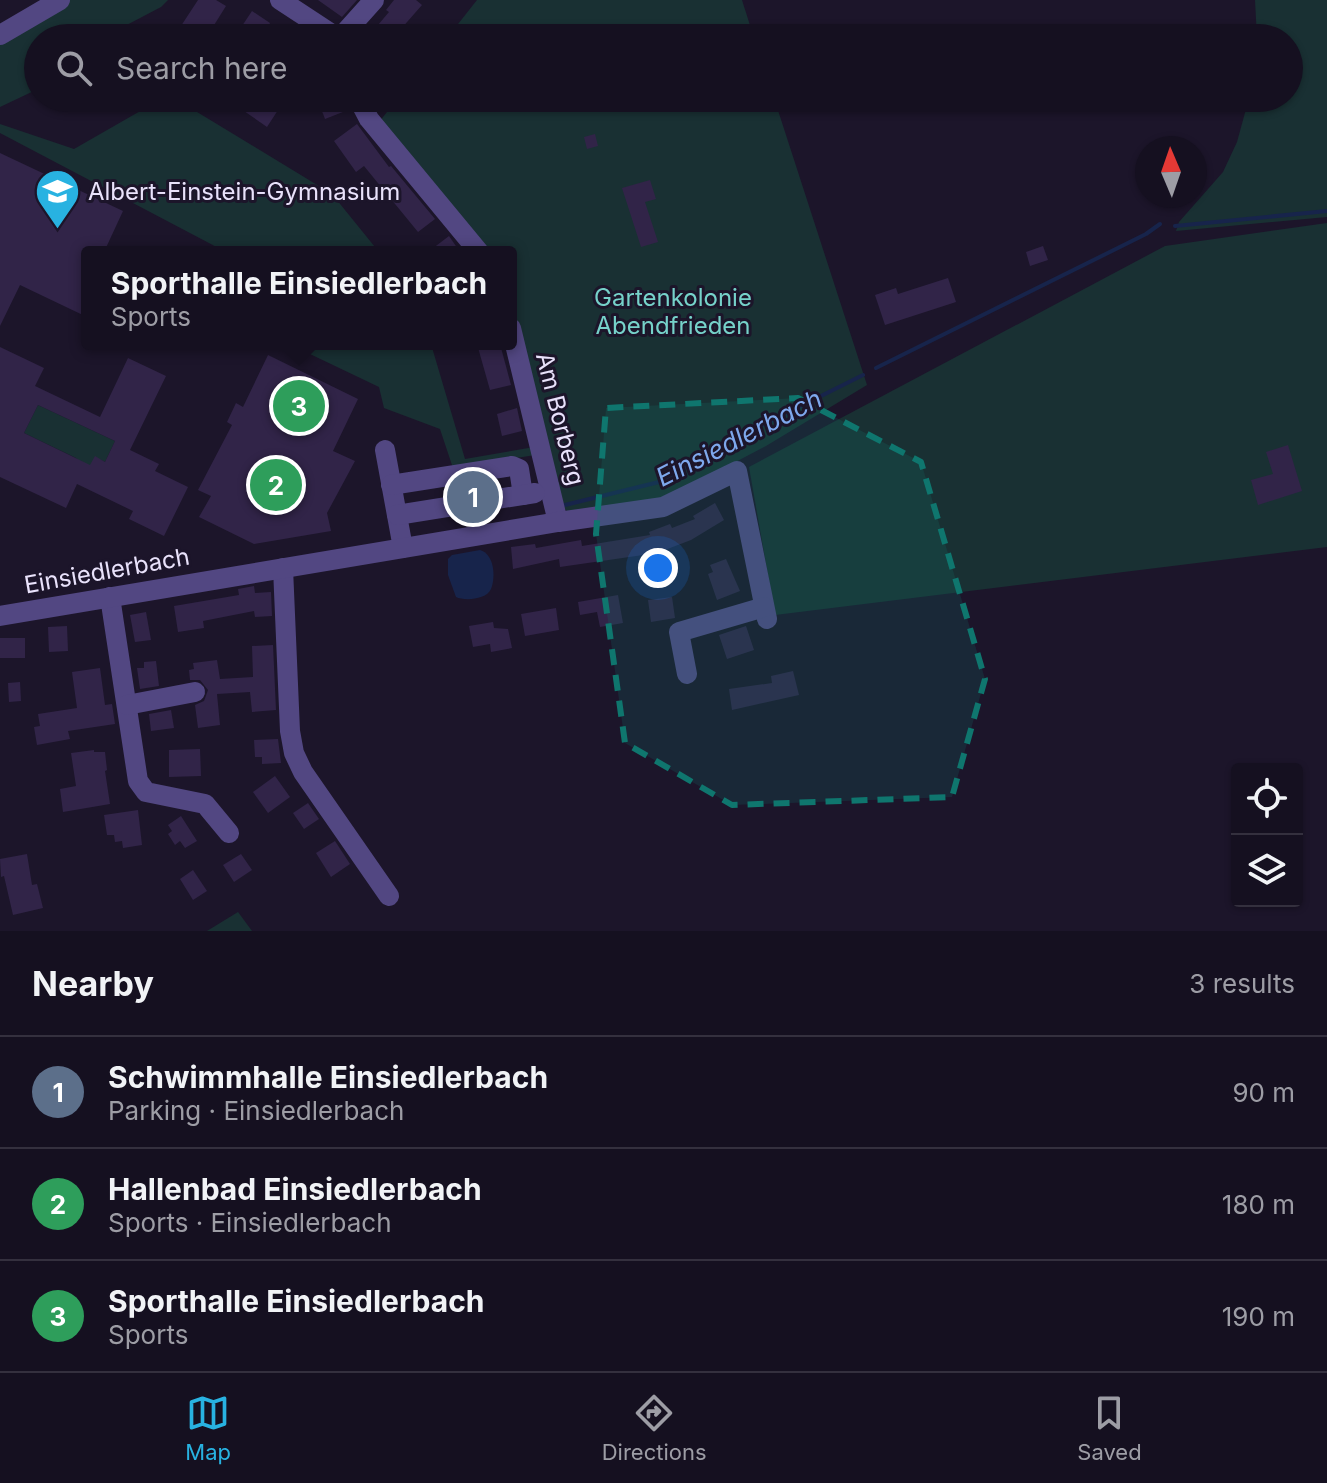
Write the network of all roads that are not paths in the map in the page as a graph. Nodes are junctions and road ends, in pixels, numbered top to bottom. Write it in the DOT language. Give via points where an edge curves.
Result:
graph roads {
  1 [pos="60,0"];
  2 [pos="280,0"];
  3 [pos="374,0"];
  4 [pos="317,24"];
  5 [pos="352,24"];
  6 [pos="0,35"];
  7 [pos="365,112"];
  8 [pos="474,246"];
  9 [pos="516,350"];
  10 [pos="385,450"];
  11 [pos="391,485"];
  12 [pos="550,490"];
  13 [pos="523,495"];
  14 [pos="397,515"];
  15 [pos="558,522"];
  16 [pos="403,548"];
  17 [pos="283,568"];
  18 [pos="110,597"];
  19 [pos="0,616"];
  20 [pos="687,674"];
  21 [pos="195,692"];
  22 [pos="127,705"];
  23 [pos="229,833"];
  24 [pos="389,896"];
  1 -- 6 [label="street"];
  2 -- 4 [label="street"];
  3 -- 5 [label="street"];
  7 -- 8 [label="street"];
  9 -- 12 [label="street, Am Borberg"];
  10 -- 11 [label="street"];
  11 -- 13 [label="street" via="512,466 519,469"];
  11 -- 14 [label="street"];
  12 -- 13 [label="street"];
  12 -- 15 [label="street, Am Borberg"];
  13 -- 14 [label="street"];
  14 -- 16 [label="street"];
  15 -- 16 [label="street, Einsiedlerbach"];
  15 -- 20 [label="street, Einsiedlerbach" via="663,507 737,471 765,613 679,632"];
  16 -- 17 [label="street, Einsiedlerbach"];
  17 -- 18 [label="street, Einsiedlerbach"];
  17 -- 24 [label="street" via="294,753"];
  18 -- 19 [label="street, Einsiedlerbach"];
  18 -- 22 [label="street"];
  21 -- 22 [label="street"];
  22 -- 23 [label="street" via="138,781 146,792 205,804"];
}
